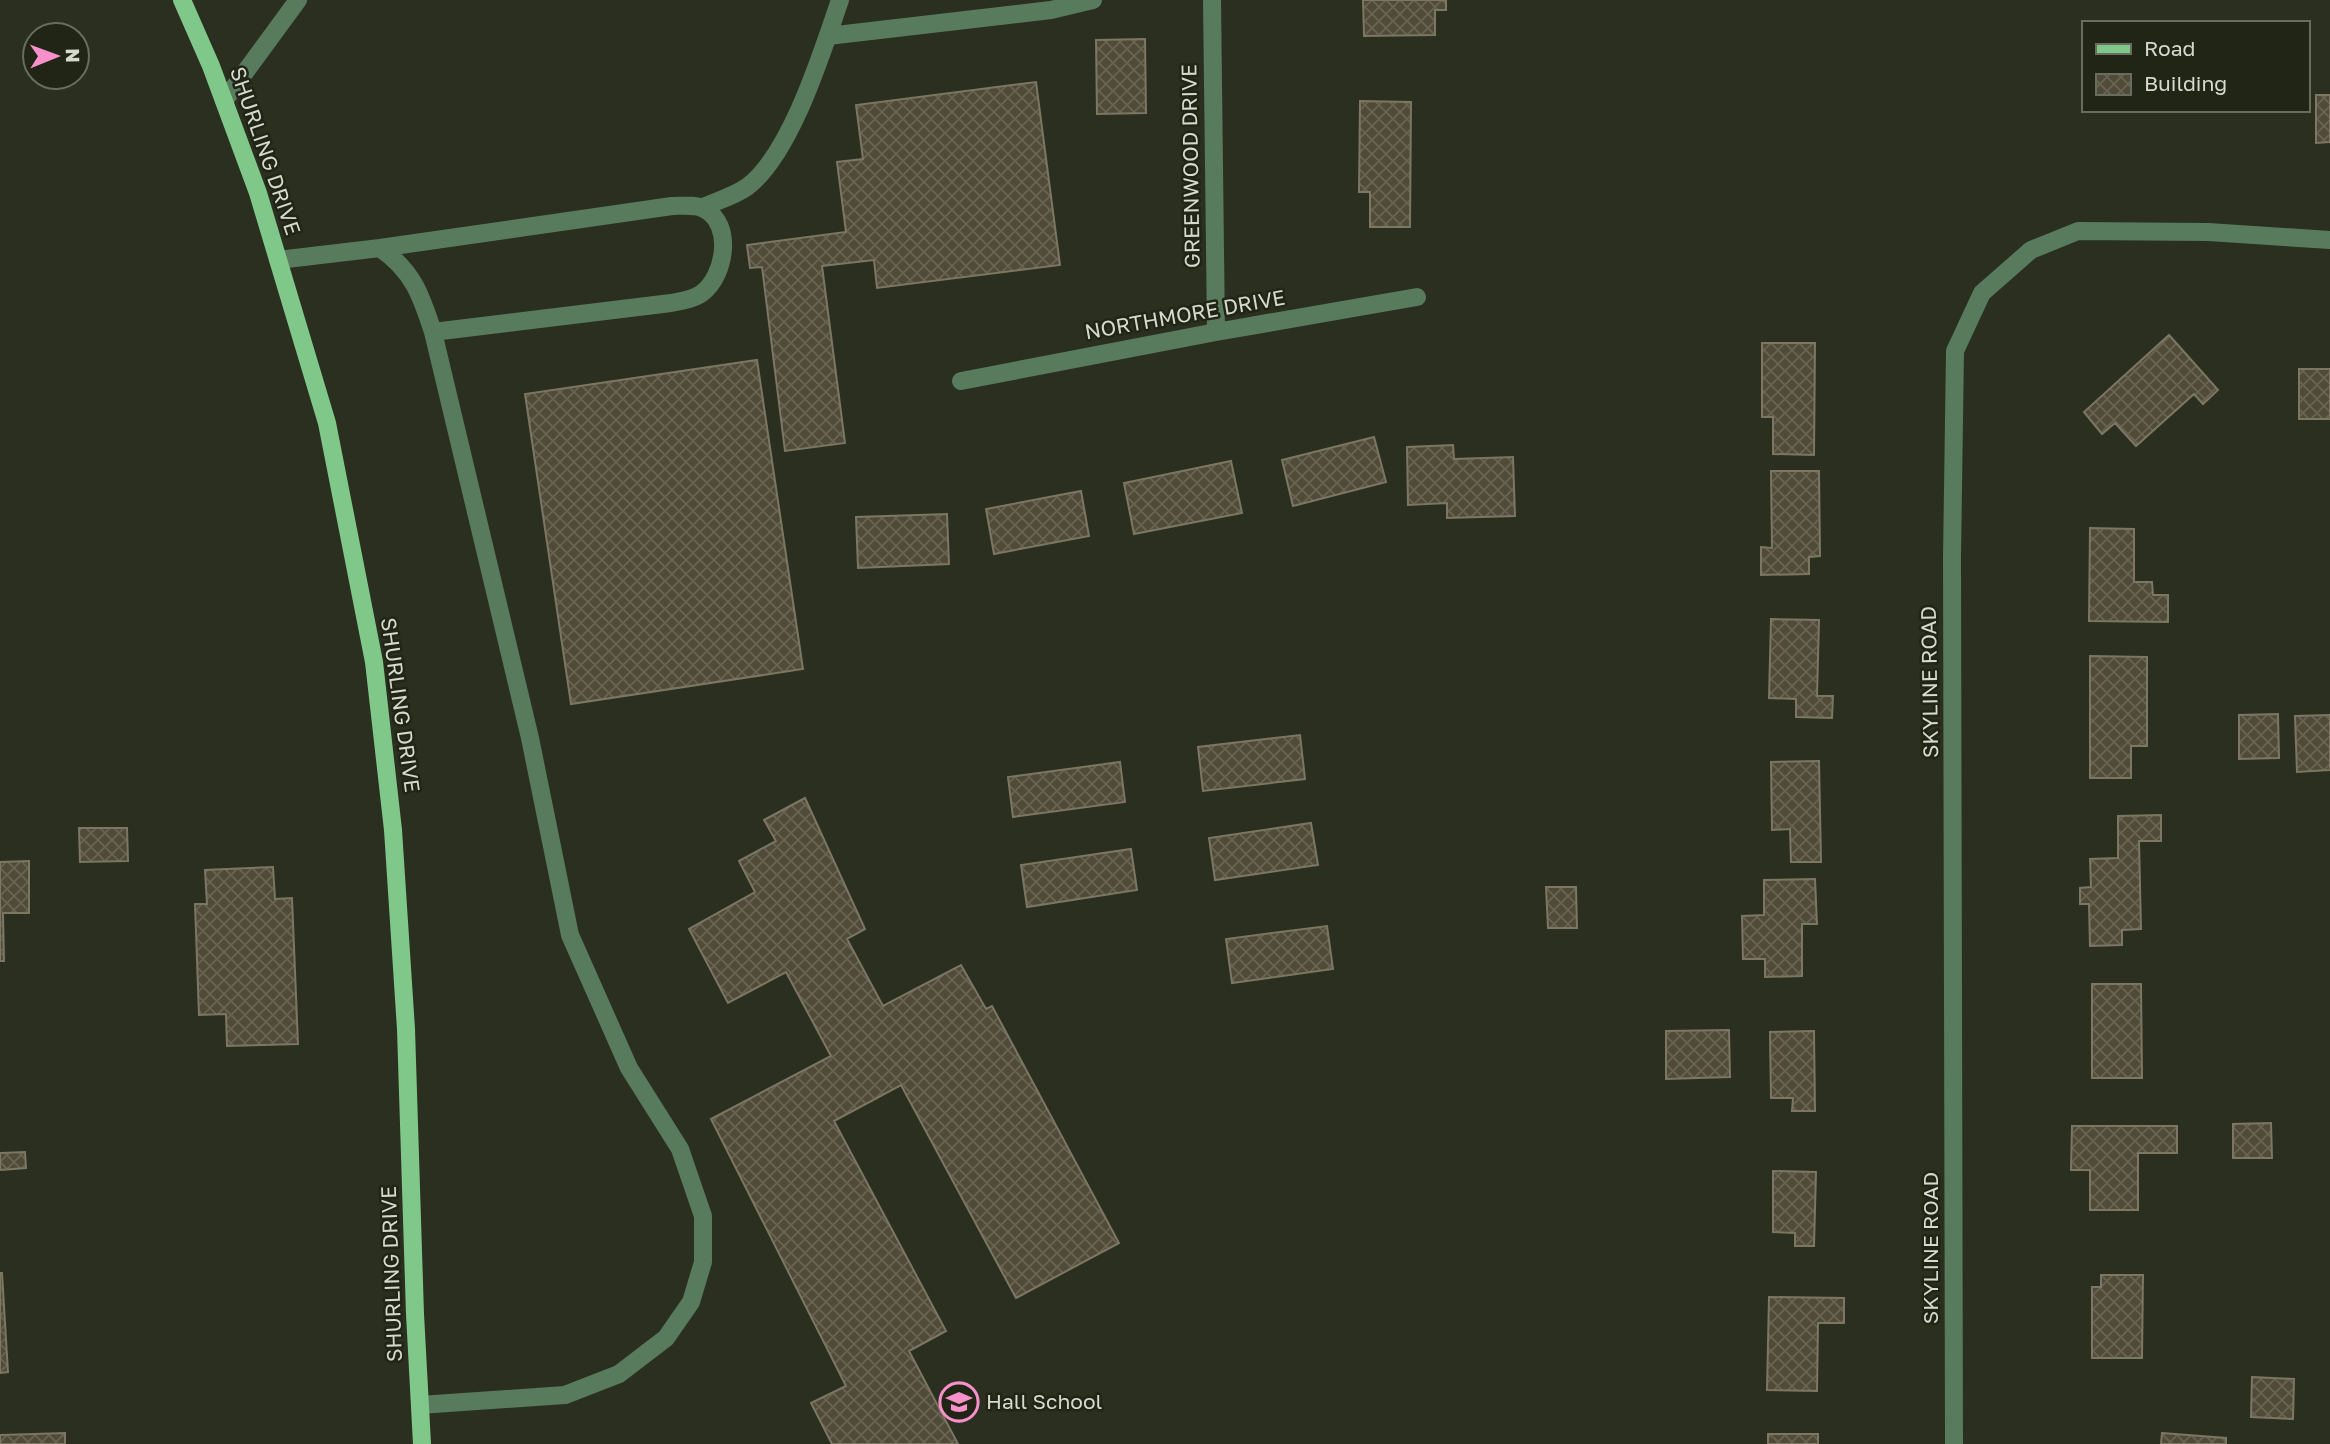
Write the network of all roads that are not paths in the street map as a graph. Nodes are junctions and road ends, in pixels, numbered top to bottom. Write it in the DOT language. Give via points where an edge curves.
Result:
graph roads {
  1 [pos="182,0"];
  2 [pos="298,0"];
  3 [pos="840,0"];
  4 [pos="1093,0"];
  5 [pos="1212,0"];
  6 [pos="828,36"];
  7 [pos="224,101"];
  8 [pos="703,207"];
  9 [pos="2330,240"];
  10 [pos="380,248"];
  11 [pos="278,261"];
  12 [pos="1417,297"];
  13 [pos="1216,331"];
  14 [pos="433,332"];
  15 [pos="961,380"];
  16 [pos="420,1405"];
  17 [pos="422,1444"];
  18 [pos="1954,1444"];
  1 -- 7 [label="main road, SHURLING DRIVE"];
  2 -- 7 [label="street"];
  3 -- 6 [label="street"];
  4 -- 6 [label="street" via="1051,10"];
  5 -- 13 [label="street, GREENWOOD DRIVE"];
  6 -- 8 [label="street" via="790,130 766,169 745,188"];
  7 -- 11 [label="main road, SHURLING DRIVE"];
  8 -- 10 [label="street" via="671,206"];
  8 -- 14 [label="street" via="722,232 722,259 715,281 700,295 671,303"];
  9 -- 18 [label="street, SKYLINE ROAD" via="2208,232 2078,231 2031,250 1982,293 1955,351"];
  10 -- 11 [label="street"];
  10 -- 14 [label="street" via="412,278"];
  11 -- 16 [label="main road, SHURLING DRIVE" via="327,423 374,662 393,830 406,1029"];
  12 -- 13 [label="street, NORTHMORE DRIVE"];
  13 -- 15 [label="street, NORTHMORE DRIVE"];
  14 -- 16 [label="street" via="530,738 570,935 629,1068 680,1149 703,1228 702,1262 691,1302 666,1338 619,1374 565,1395"];
  16 -- 17 [label="main road, SHURLING DRIVE"];
}
